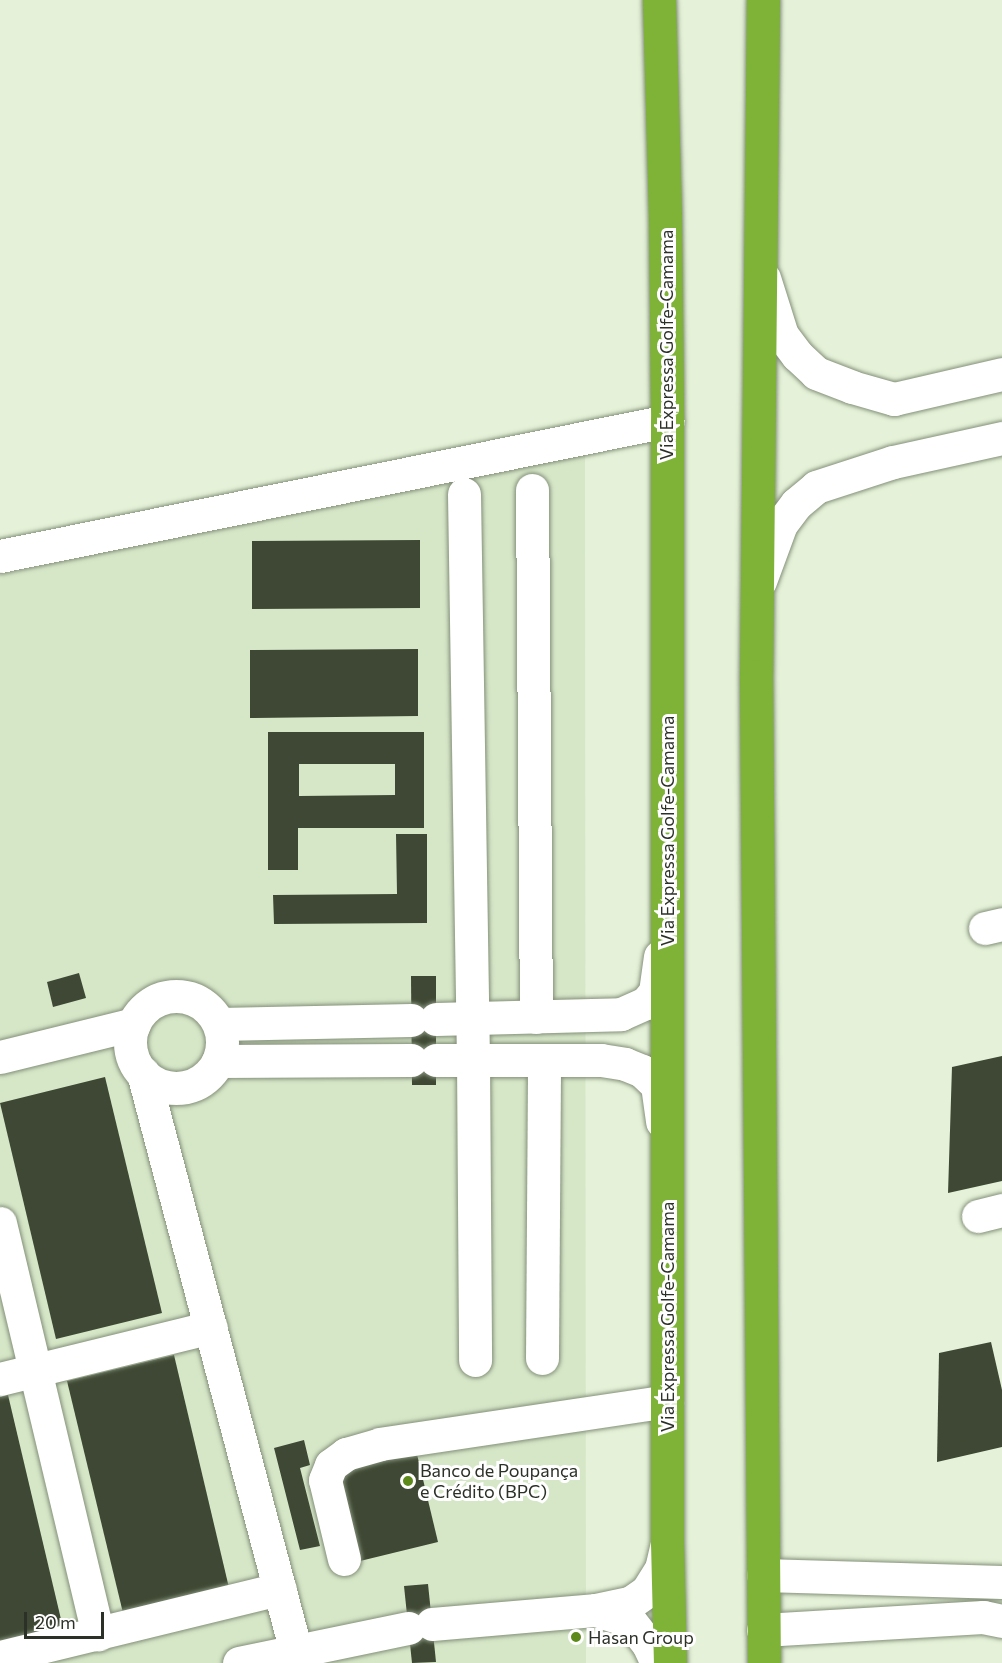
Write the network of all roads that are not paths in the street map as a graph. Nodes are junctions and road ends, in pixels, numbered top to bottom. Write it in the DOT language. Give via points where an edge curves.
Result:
graph roads {
  1 [pos="659,0"];
  2 [pos="763,0"];
  3 [pos="760,267"];
  4 [pos="1002,374"];
  5 [pos="667,421"];
  6 [pos="1002,438"];
  7 [pos="532,490"];
  8 [pos="464,494"];
  9 [pos="0,556"];
  10 [pos="757,592"];
  11 [pos="666,916"];
  12 [pos="536,1017"];
  13 [pos="472,1018"];
  14 [pos="134,1024"];
  15 [pos="219,1024"];
  16 [pos="0,1057"];
  17 [pos="473,1060"];
  18 [pos="544,1060"];
  19 [pos="218,1061"];
  20 [pos="143,1073"];
  21 [pos="668,1162"];
  22 [pos="0,1223"];
  23 [pos="211,1327"];
  24 [pos="542,1358"];
  25 [pos="475,1360"];
  26 [pos="35,1370"];
  27 [pos="0,1379"];
  28 [pos="667,1401"];
  29 [pos="667,1542"];
  30 [pos="344,1559"];
  31 [pos="763,1575"];
  32 [pos="1002,1582"];
  33 [pos="280,1589"];
  34 [pos="596,1610"];
  35 [pos="1002,1621"];
  36 [pos="764,1630"];
  37 [pos="98,1634"];
  38 [pos="297,1656"];
  39 [pos="0,1658"];
  40 [pos="239,1663"];
  41 [pos="657,1663"];
  42 [pos="670,1663"];
  43 [pos="764,1663"];
  1 -- 5 [label="highway, Via Expressa Golfe-Camama"];
  2 -- 3 [label="highway"];
  3 -- 4 [label="street" via="782,335 816,373 894,399"];
  3 -- 10 [label="highway"];
  5 -- 9 [label="street"];
  5 -- 11 [label="highway, Via Expressa Golfe-Camama"];
  6 -- 10 [label="street" via="893,462 816,487 781,524"];
  7 -- 12 [label="street"];
  8 -- 13 [label="street"];
  10 -- 31 [label="highway"];
  11 -- 12 [label="street" via="656,992 646,1003 621,1014"];
  11 -- 21 [label="highway, Via Expressa Golfe-Camama"];
  12 -- 13 [label="street"];
  13 -- 15 [label="street"];
  13 -- 17 [label="street"];
  14 -- 15 [label="street" via="154,1001 184,996 199,1001"];
  14 -- 16 [label="street"];
  14 -- 20 [label="street" via="131,1054"];
  15 -- 19 [label="street" via="222,1038"];
  17 -- 18 [label="street"];
  17 -- 19 [label="street"];
  17 -- 25 [label="street"];
  18 -- 21 [label="street" via="601,1060 642,1071 657,1084"];
  18 -- 24 [label="street"];
  19 -- 20 [label="street" via="205,1078 178,1088 162,1086"];
  20 -- 23 [label="street"];
  21 -- 28 [label="highway, Via Expressa Golfe-Camama"];
  22 -- 26 [label="street"];
  23 -- 26 [label="street"];
  23 -- 33 [label="street"];
  26 -- 27 [label="street"];
  26 -- 37 [label="street"];
  28 -- 29 [label="highway, Via Expressa Golfe-Camama"];
  28 -- 30 [label="street" via="380,1444 346,1454 331,1465 325,1480"];
  29 -- 34 [label="street" via="661,1569 646,1591 630,1603"];
  29 -- 42 [label="highway, Via Expressa Golfe-Camama"];
  31 -- 32 [label="street"];
  31 -- 36 [label="highway"];
  33 -- 37 [label="street"];
  33 -- 38 [label="street"];
  34 -- 38 [label="street" via="420,1626"];
  34 -- 41 [label="street" via="630,1622"];
  35 -- 36 [label="street" via="983,1617"];
  36 -- 43 [label="highway"];
  37 -- 39 [label="street"];
  38 -- 40 [label="street"];
}
